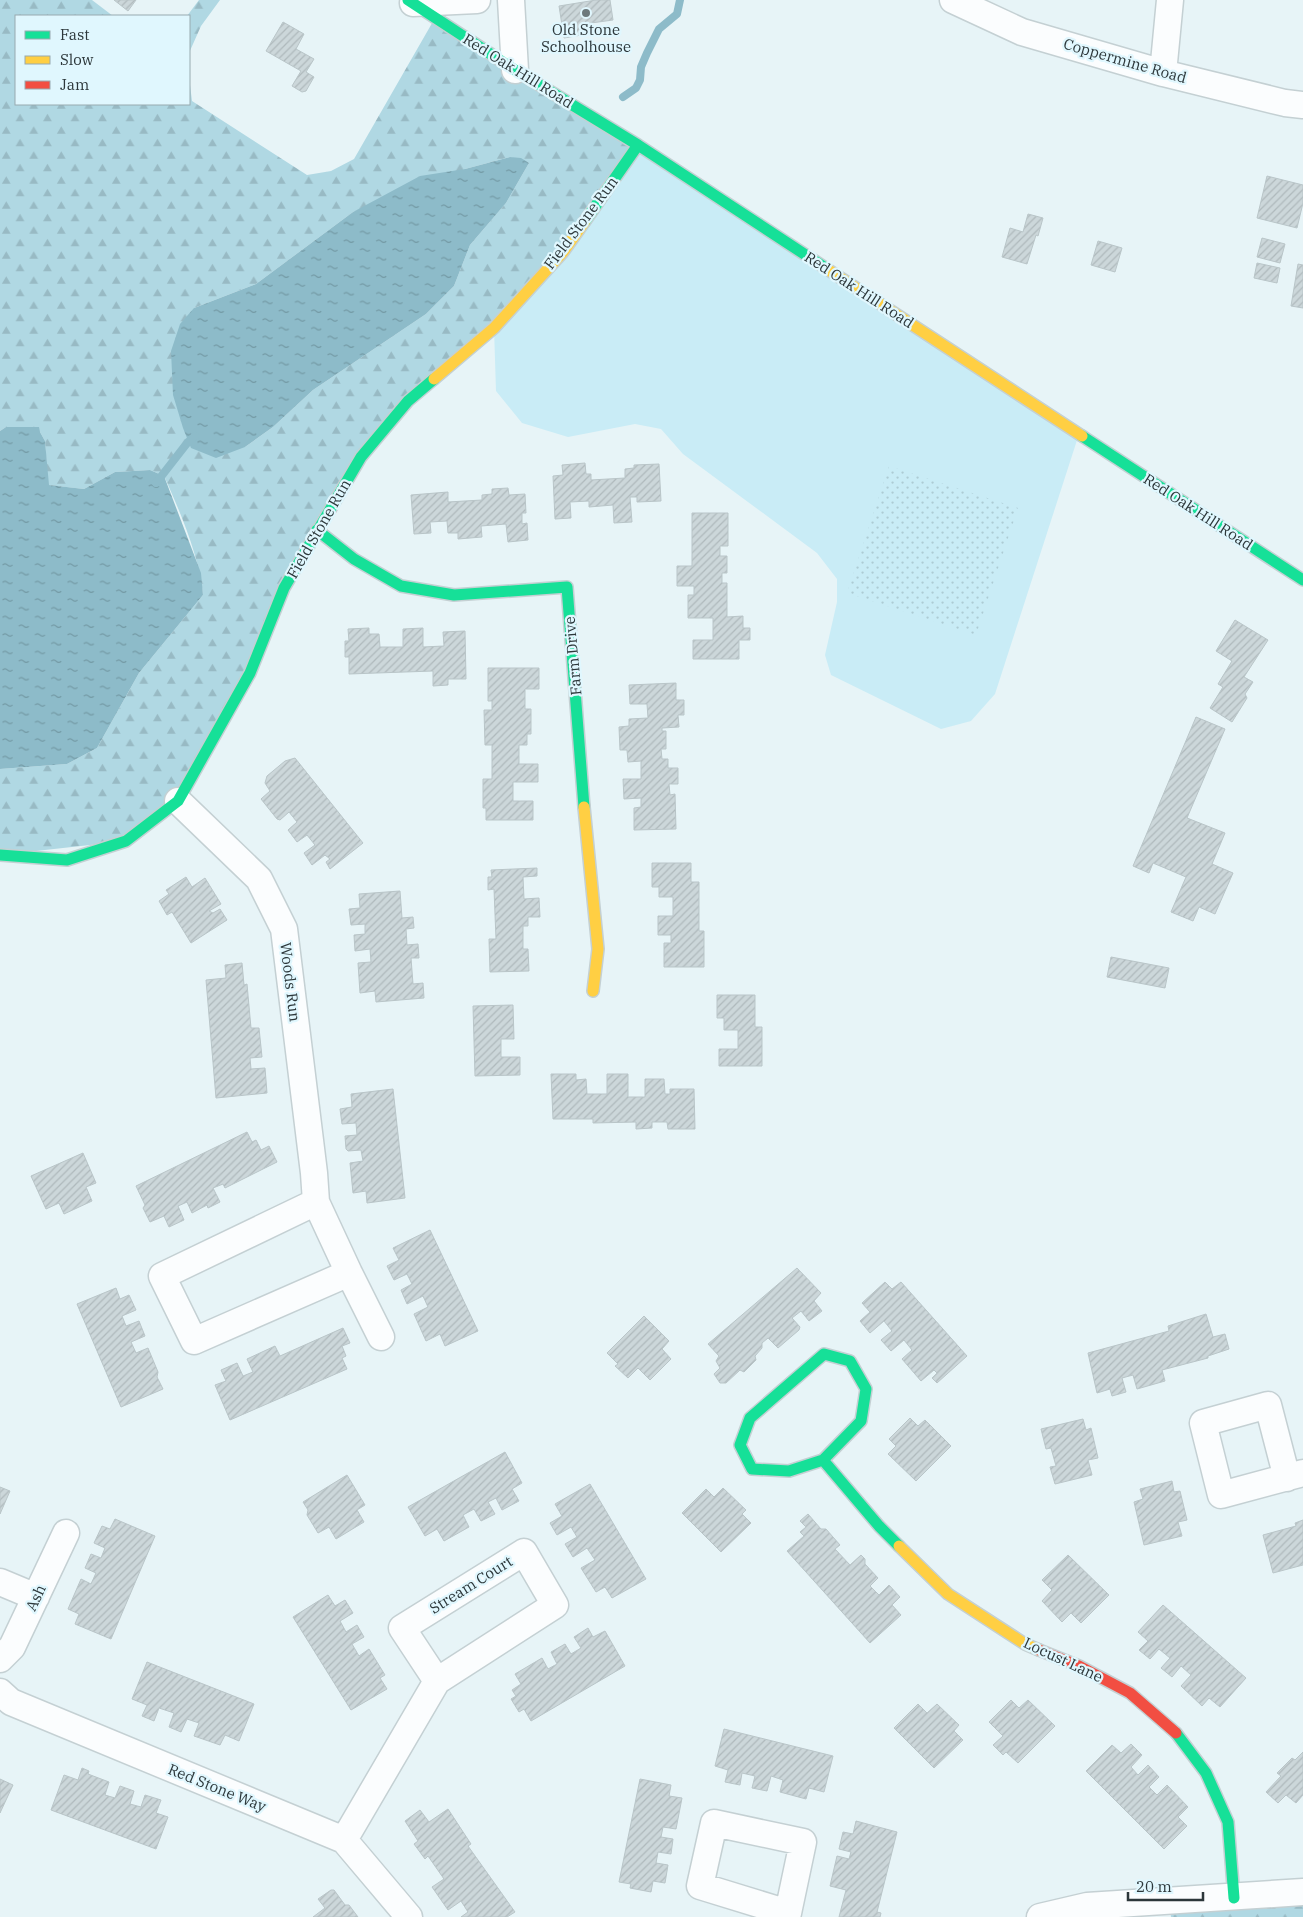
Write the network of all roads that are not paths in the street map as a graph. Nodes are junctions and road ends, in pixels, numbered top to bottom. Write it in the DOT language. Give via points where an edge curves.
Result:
graph roads {
  1 [pos="477,0"];
  2 [pos="512,0"];
  3 [pos="953,0"];
  4 [pos="1170,0"];
  5 [pos="410,2"];
  6 [pos="515,70"];
  7 [pos="1163,73"];
  8 [pos="1303,105"];
  9 [pos="638,145"];
  10 [pos="317,530"];
  11 [pos="1303,580"];
  12 [pos="178,800"];
  13 [pos="0,855"];
  14 [pos="593,991"];
  15 [pos="316,1202"];
  16 [pos="348,1273"];
  17 [pos="381,1337"];
  18 [pos="823,1460"];
  19 [pos="66,1533"];
  20 [pos="0,1582"];
  21 [pos="36,1597"];
  22 [pos="0,1659"];
  23 [pos="437,1681"];
  24 [pos="0,1692"];
  25 [pos="344,1840"];
  26 [pos="1303,1892"];
  27 [pos="1234,1898"];
  28 [pos="409,1917"];
  29 [pos="1040,1917"];
  1 -- 5 [label="street"];
  2 -- 6 [label="street"];
  3 -- 7 [label="street, Coppermine Road" via="1022,32"];
  4 -- 7 [label="street"];
  5 -- 6 [label="street, Red Oak Hill Road"];
  6 -- 9 [label="street, Red Oak Hill Road"];
  7 -- 8 [label="street, Coppermine Road"];
  9 -- 10 [label="street, Field Stone Run" via="563,252 494,328 408,401 361,457"];
  9 -- 11 [label="street, Red Oak Hill Road"];
  10 -- 12 [label="street, Field Stone Run" via="284,588 250,673"];
  10 -- 14 [label="street, Farm Drive" via="354,559 401,586 454,595 567,587 598,948"];
  12 -- 13 [label="street, Field Stone Run" via="126,841 67,860"];
  12 -- 15 [label="street, Woods Run" via="258,879 284,929"];
  15 -- 16 [label="street, Woods Run"];
  15 -- 16 [label="street" via="162,1276 194,1340"];
  16 -- 17 [label="street, Woods Run"];
  18 -- 18 [label="street" via="862,1421 866,1389 850,1360 824,1354 750,1418 740,1445 752,1469 789,1471"];
  18 -- 27 [label="street, Locust Lane" via="879,1526 948,1594 1025,1644 1079,1666 1130,1693 1173,1728 1206,1773 1228,1822"];
  19 -- 21 [label="street, Ash"];
  20 -- 21 [label="street"];
  21 -- 22 [label="street, Ash" via="12,1647"];
  23 -- 23 [label="street, Stream Court" via="555,1605 524,1552 402,1628"];
  23 -- 25 [label="street, Stream Court"];
  24 -- 25 [label="street, Red Stone Way" via="11,1702"];
  25 -- 28 [label="street, Red Stone Way"];
  26 -- 27 [label="street"];
  27 -- 29 [label="street" via="1087,1906"];
}
